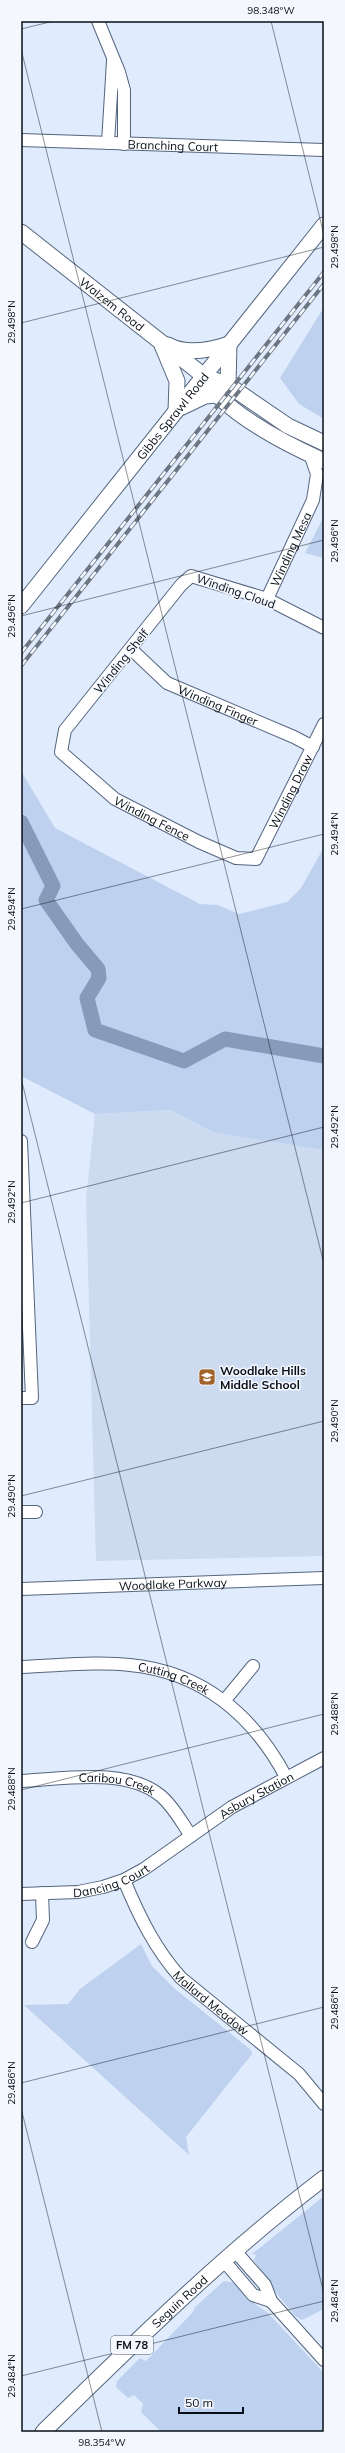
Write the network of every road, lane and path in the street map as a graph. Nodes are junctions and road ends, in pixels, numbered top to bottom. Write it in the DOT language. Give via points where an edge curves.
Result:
graph roads {
  1 [pos="98,21"];
  2 [pos="113,55"];
  3 [pos="21,140"];
  4 [pos="108,143"];
  5 [pos="124,144"];
  6 [pos="324,150"];
  7 [pos="324,225"];
  8 [pos="21,232"];
  9 [pos="159,341"];
  10 [pos="230,344"];
  11 [pos="204,376"];
  12 [pos="228,385"];
  13 [pos="217,395"];
  14 [pos="176,411"];
  15 [pos="324,443"];
  16 [pos="310,454"];
  17 [pos="324,461"];
  18 [pos="324,484"];
  19 [pos="314,500"];
  20 [pos="191,576"];
  21 [pos="267,600"];
  22 [pos="21,606"];
  23 [pos="324,628"];
  24 [pos="131,649"];
  25 [pos="324,724"];
  26 [pos="313,747"];
  27 [pos="61,752"];
  28 [pos="256,859"];
  29 [pos="22,1141"];
  30 [pos="26,1398"];
  31 [pos="21,1512"];
  32 [pos="36,1512"];
  33 [pos="324,1578"];
  34 [pos="21,1589"];
  35 [pos="253,1666"];
  36 [pos="21,1667"];
  37 [pos="225,1700"];
  38 [pos="324,1758"];
  39 [pos="286,1777"];
  40 [pos="21,1781"];
  41 [pos="191,1836"];
  42 [pos="124,1880"];
  43 [pos="42,1893"];
  44 [pos="21,1894"];
  45 [pos="32,1942"];
  46 [pos="324,2104"];
  47 [pos="324,2178"];
  48 [pos="235,2251"];
  49 [pos="224,2261"];
  50 [pos="271,2301"];
  51 [pos="324,2360"];
  52 [pos="43,2432"];
  1 -- 2 [label="street"];
  2 -- 4 [label="street"];
  2 -- 5 [label="street" via="124,90"];
  3 -- 4 [label="street, Branching Court"];
  4 -- 5 [label="street, Branching Court"];
  5 -- 6 [label="street, Branching Court"];
  7 -- 10 [label="main road, Gibbs Sprawl Road"];
  8 -- 9 [label="main road, Walzem Road"];
  9 -- 10 [label="main road" via="175,349 196,350"];
  9 -- 11 [label="main road, Walzem Road"];
  9 -- 14 [label="main road" via="168,355 177,381"];
  10 -- 11 [label="main road, Gibbs Sprawl Road"];
  10 -- 12 [label="main road"];
  11 -- 12 [label="main road, Walzem Road"];
  11 -- 13 [label="main road, Walzem Road"];
  11 -- 14 [label="main road, Gibbs Sprawl Road"];
  12 -- 15 [label="main road, Walzem Road" via="288,426"];
  13 -- 14 [label="main road" via="205,396"];
  13 -- 16 [label="main road, Walzem Road" via="257,424"];
  14 -- 22 [label="main road, Gibbs Sprawl Road"];
  16 -- 17 [label="main road, Walzem Road"];
  16 -- 19 [label="street, Winding Mesa" via="317,474"];
  18 -- 19 [label="street, Winding Mesa"];
  19 -- 21 [label="street, Winding Mesa"];
  20 -- 21 [label="street, Winding Cloud"];
  20 -- 24 [label="street, Winding Shelf" via="181,585"];
  21 -- 23 [label="street, Winding Cloud"];
  24 -- 26 [label="street, Winding Finger" via="167,683"];
  24 -- 27 [label="street, Winding Shelf" via="65,730"];
  25 -- 26 [label="street, Winding Draw"];
  26 -- 28 [label="street, Winding Draw"];
  27 -- 28 [label="street, Winding Fence" via="115,799 139,813 236,858"];
  29 -- 30 [label="street"];
  31 -- 32 [label="street"];
  33 -- 34 [label="street, Woodlake Parkway"];
  35 -- 37 [label="street"];
  36 -- 37 [label="street, Cutting Creek" via="131,1665 178,1676"];
  37 -- 39 [label="street, Cutting Creek" via="262,1737"];
  38 -- 39 [label="street, Asbury Station"];
  39 -- 41 [label="street, Asbury Station" via="232,1807"];
  40 -- 41 [label="street, Caribou Creek" via="122,1778 135,1782 162,1797"];
  41 -- 42 [label="street, Dancing Court"];
  42 -- 43 [label="street, Dancing Court" via="78,1892"];
  42 -- 46 [label="street, Mallard Meadow" via="143,1925 181,1978 299,2074"];
  43 -- 44 [label="street, Dancing Court"];
  43 -- 45 [label="street" via="43,1920"];
  47 -- 48 [label="main road, Seguin Road / FM 78"];
  48 -- 49 [label="main road, Seguin Road / FM 78"];
  48 -- 50 [label="street" via="265,2285"];
  49 -- 50 [label="street" via="252,2295"];
  49 -- 52 [label="main road, Seguin Road / FM 78" via="172,2306"];
  50 -- 51 [label="street"];
}
